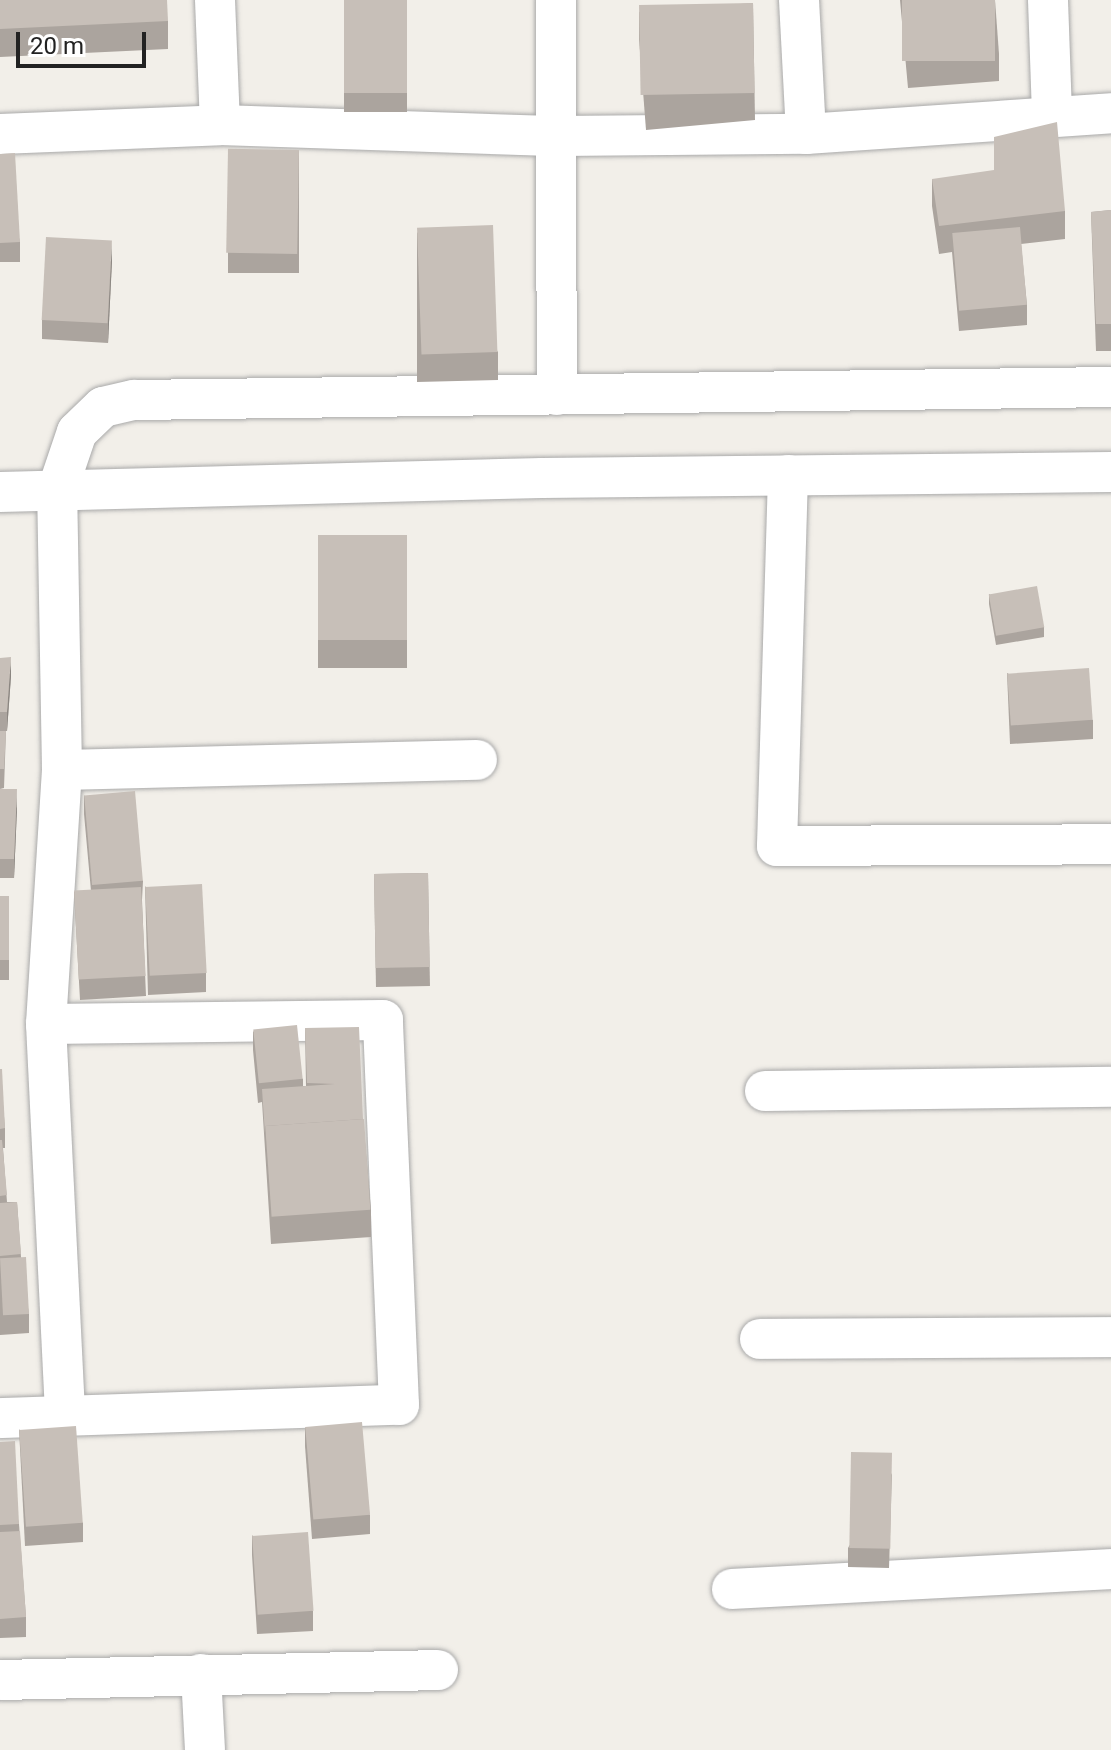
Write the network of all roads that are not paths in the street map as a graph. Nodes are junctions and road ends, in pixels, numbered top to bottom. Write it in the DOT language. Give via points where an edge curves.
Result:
graph roads {
  1 [pos="215,0"];
  2 [pos="556,0"];
  3 [pos="799,0"];
  4 [pos="1048,0"];
  5 [pos="1111,113"];
  6 [pos="1052,115"];
  7 [pos="220,125"];
  8 [pos="0,134"];
  9 [pos="806,134"];
  10 [pos="559,136"];
  11 [pos="1111,387"];
  12 [pos="557,395"];
  13 [pos="1111,472"];
  14 [pos="788,475"];
  15 [pos="57,491"];
  16 [pos="0,492"];
  17 [pos="477,760"];
  18 [pos="62,770"];
  19 [pos="1111,844"];
  20 [pos="46,1024"];
  21 [pos="1111,1087"];
  22 [pos="765,1091"];
  23 [pos="1111,1337"];
  24 [pos="760,1339"];
  25 [pos="65,1415"];
  26 [pos="0,1418"];
  27 [pos="1111,1569"];
  28 [pos="732,1589"];
  29 [pos="438,1670"];
  30 [pos="201,1674"];
  31 [pos="0,1680"];
  32 [pos="205,1750"];
  1 -- 7 [label="street"];
  2 -- 10 [label="street"];
  3 -- 9 [label="street"];
  4 -- 6 [label="street"];
  5 -- 6 [label="street"];
  6 -- 9 [label="street"];
  7 -- 8 [label="street"];
  7 -- 10 [label="street"];
  9 -- 10 [label="street"];
  10 -- 12 [label="street"];
  11 -- 12 [label="street"];
  12 -- 15 [label="street" via="134,400 103,407 77,432"];
  13 -- 14 [label="street"];
  14 -- 15 [label="street"];
  14 -- 19 [label="street" via="777,846"];
  15 -- 16 [label="street"];
  15 -- 18 [label="street"];
  17 -- 18 [label="street"];
  18 -- 20 [label="street"];
  20 -- 25 [label="street"];
  20 -- 25 [label="street" via="383,1020 399,1405"];
  21 -- 22 [label="street"];
  23 -- 24 [label="street"];
  25 -- 26 [label="street"];
  27 -- 28 [label="street"];
  29 -- 30 [label="street"];
  30 -- 31 [label="street"];
  30 -- 32 [label="street"];
}
